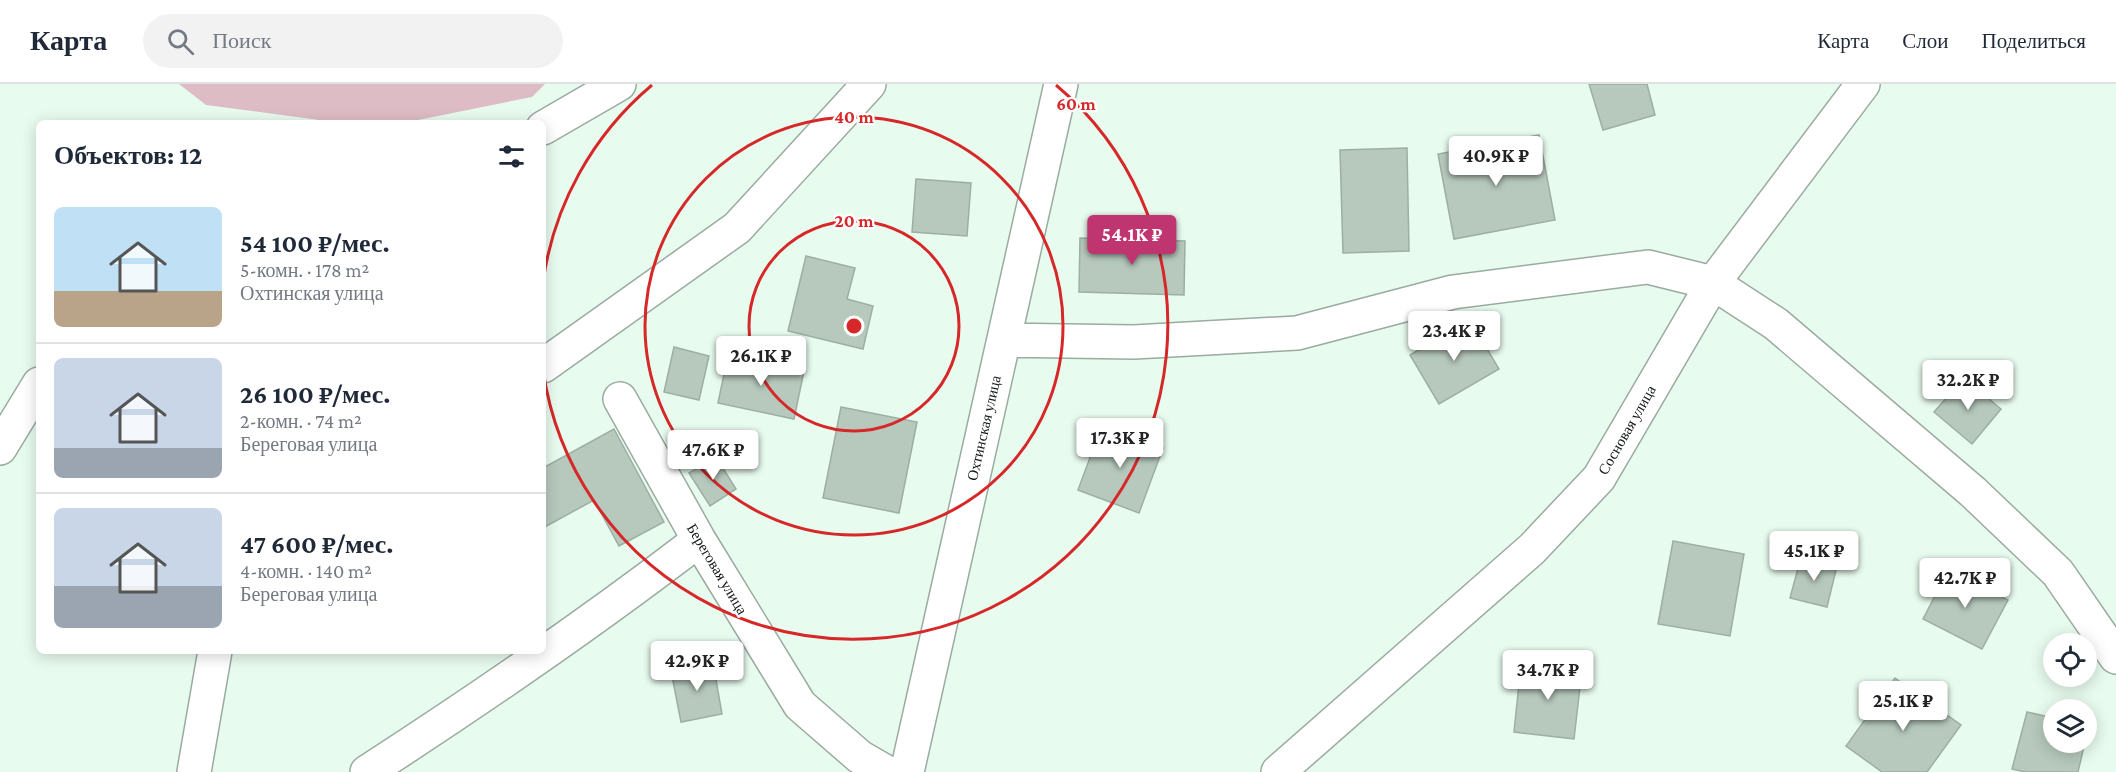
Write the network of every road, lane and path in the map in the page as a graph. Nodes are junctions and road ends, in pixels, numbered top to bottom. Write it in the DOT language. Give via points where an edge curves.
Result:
graph roads {
  1 [pos="619,84"];
  2 [pos="869,84"];
  3 [pos="1061,84"];
  4 [pos="1863,84"];
  5 [pos="546,127"];
  6 [pos="1713,283"];
  7 [pos="1004,340"];
  8 [pos="546,364"];
  9 [pos="36,389"];
  10 [pos="620,399"];
  11 [pos="0,448"];
  12 [pos="699,540"];
  13 [pos="546,652"];
  14 [pos="214,654"];
  15 [pos="543,654"];
  16 [pos="2116,657"];
  17 [pos="194,772"];
  18 [pos="367,772"];
  19 [pos="886,772"];
  20 [pos="907,772"];
  21 [pos="1278,772"];
  1 -- 5 [label="street"];
  2 -- 8 [label="street" via="737,228"];
  3 -- 7 [label="street, Охтинская улица"];
  4 -- 6 [label="street, Сосновая улица"];
  6 -- 7 [label="street" via="1648,267 1453,292 1297,333 1134,342"];
  6 -- 16 [label="street" via="1776,324 1973,492 2058,573"];
  6 -- 21 [label="street, Сосновая улица" via="1599,478 1532,549"];
  7 -- 20 [label="street, Охтинская улица"];
  9 -- 11 [label="street"];
  10 -- 12 [label="street, Береговая улица"];
  12 -- 13 [label="street"];
  12 -- 19 [label="street, Береговая улица" via="800,705 860,757"];
  14 -- 17 [label="street"];
  15 -- 18 [label="street"];
}
